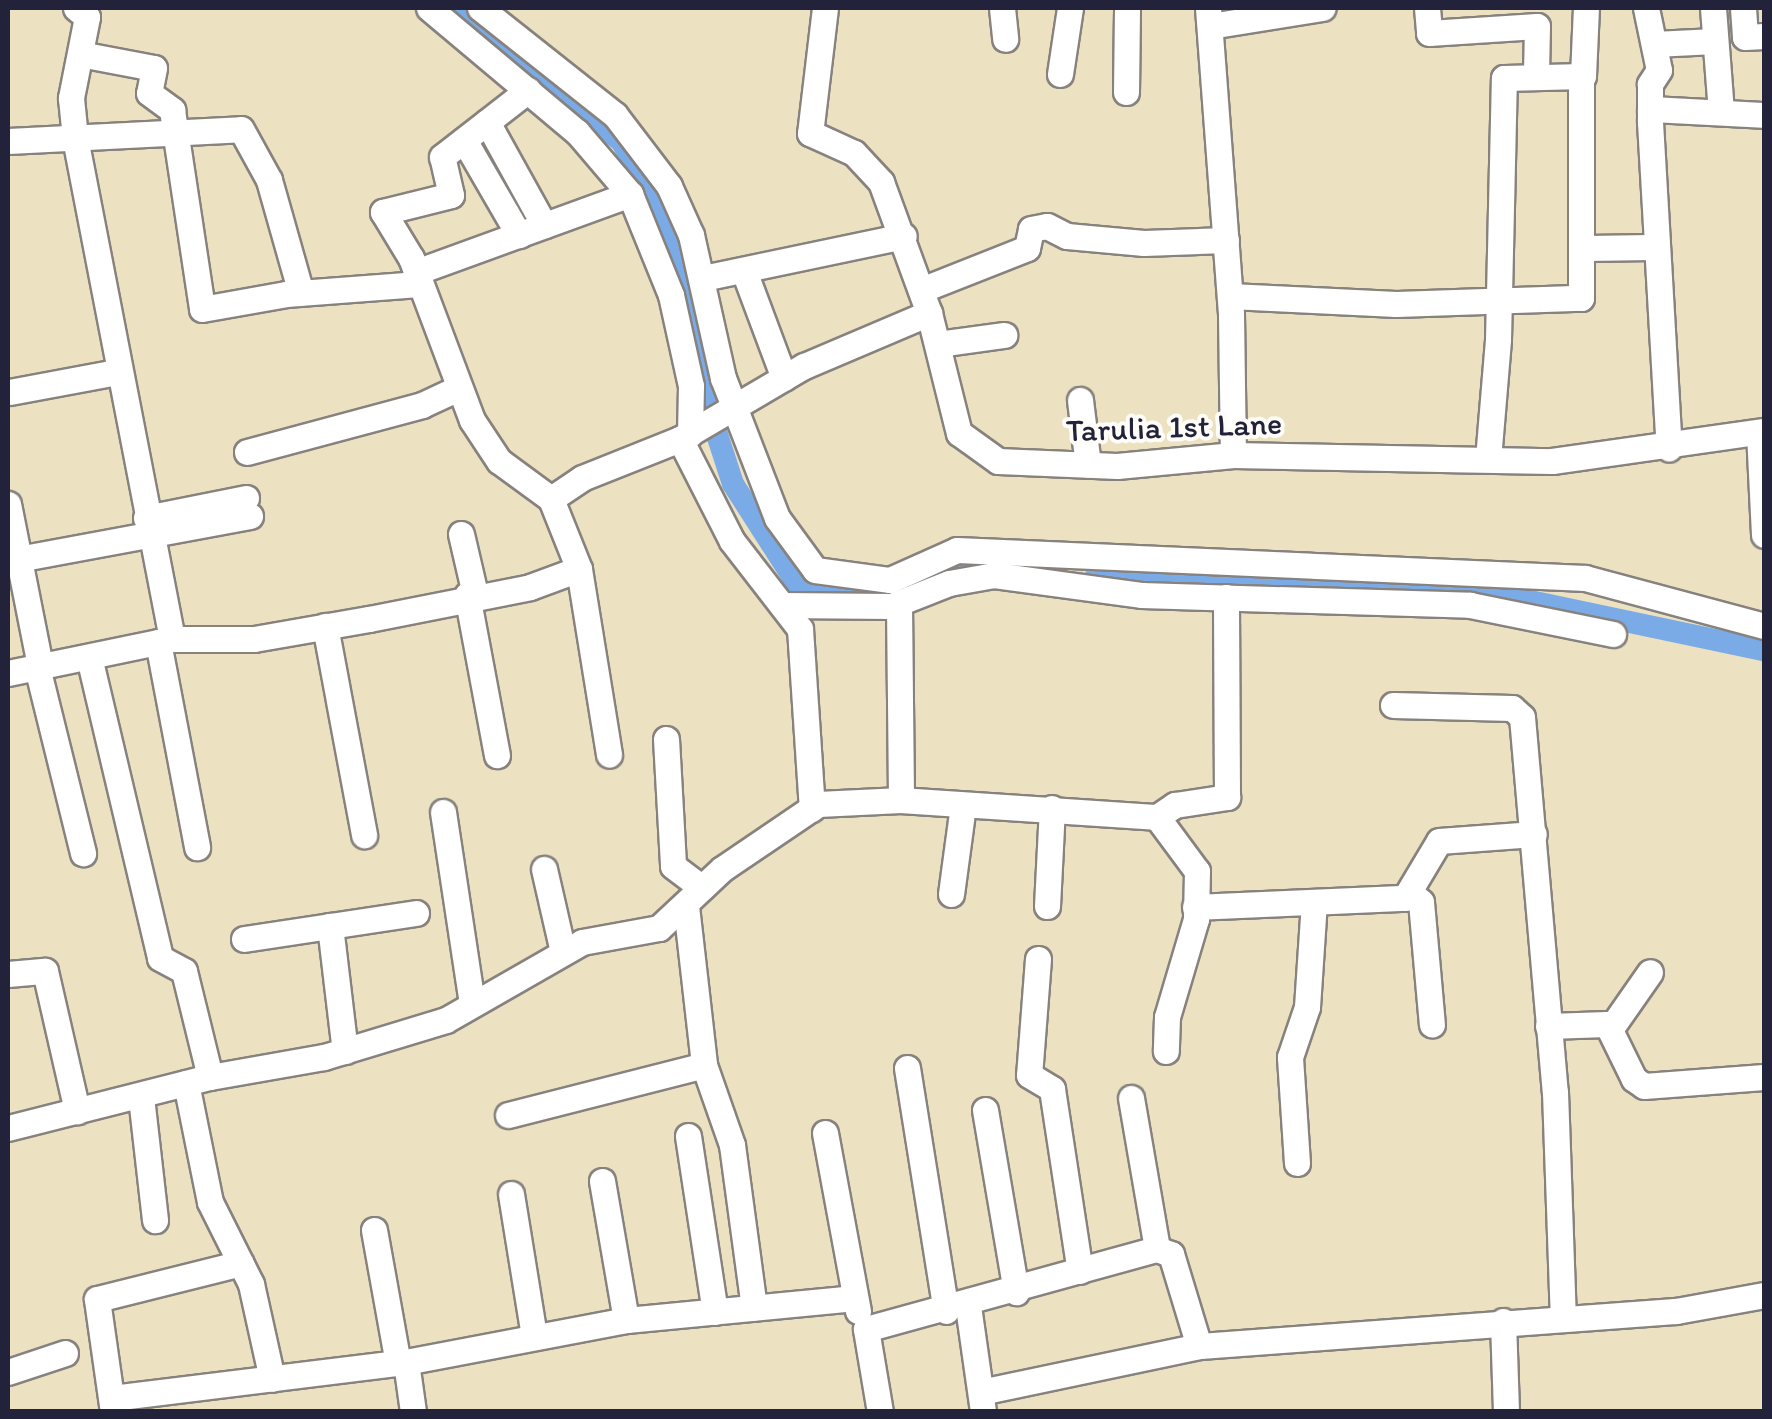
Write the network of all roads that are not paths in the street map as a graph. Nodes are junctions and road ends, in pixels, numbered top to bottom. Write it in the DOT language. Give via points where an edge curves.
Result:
graph roads {
  1 [pos="76,8"];
  2 [pos="429,8"];
  3 [pos="825,8"];
  4 [pos="1002,8"];
  5 [pos="1070,8"];
  6 [pos="1127,8"];
  7 [pos="1323,8"];
  8 [pos="1427,8"];
  9 [pos="1586,8"];
  10 [pos="1646,8"];
  11 [pos="1713,8"];
  12 [pos="1743,8"];
  13 [pos="495,11"];
  14 [pos="1209,17"];
  15 [pos="1764,36"];
  16 [pos="1005,39"];
  17 [pos="1716,41"];
  18 [pos="1654,44"];
  19 [pos="80,54"];
  20 [pos="1060,74"];
  21 [pos="1536,75"];
  22 [pos="1581,77"];
  23 [pos="528,90"];
  24 [pos="1126,92"];
  25 [pos="1650,110"];
  26 [pos="1721,110"];
  27 [pos="1764,115"];
  28 [pos="487,122"];
  29 [pos="176,135"];
  30 [pos="75,138"];
  31 [pos="464,140"];
  32 [pos="8,141"];
  33 [pos="630,194"];
  34 [pos="544,226"];
  35 [pos="519,235"];
  36 [pos="904,236"];
  37 [pos="1226,240"];
  38 [pos="1656,247"];
  39 [pos="1582,248"];
  40 [pos="744,271"];
  41 [pos="417,278"];
  42 [pos="703,278"];
  43 [pos="300,293"];
  44 [pos="1230,296"];
  45 [pos="1498,299"];
  46 [pos="925,302"];
  47 [pos="1004,335"];
  48 [pos="938,344"];
  49 [pos="116,372"];
  50 [pos="784,378"];
  51 [pos="458,388"];
  52 [pos="10,392"];
  53 [pos="1080,400"];
  54 [pos="729,409"];
  55 [pos="1762,431"];
  56 [pos="688,435"];
  57 [pos="1670,448"];
  58 [pos="247,452"];
  59 [pos="1233,455"];
  60 [pos="1488,459"];
  61 [pos="1088,465"];
  62 [pos="551,499"];
  63 [pos="8,504"];
  64 [pos="248,507"];
  65 [pos="148,529"];
  66 [pos="461,534"];
  67 [pos="1764,535"];
  68 [pos="18,559"];
  69 [pos="579,570"];
  70 [pos="471,594"];
  71 [pos="1226,598"];
  72 [pos="899,604"];
  73 [pos="782,605"];
  74 [pos="326,626"];
  75 [pos="1764,626"];
  76 [pos="1613,634"];
  77 [pos="165,640"];
  78 [pos="89,657"];
  79 [pos="38,667"];
  80 [pos="8,673"];
  81 [pos="1393,704"];
  82 [pos="666,738"];
  83 [pos="497,755"];
  84 [pos="608,756"];
  85 [pos="901,800"];
  86 [pos="963,805"];
  87 [pos="1052,808"];
  88 [pos="812,809"];
  89 [pos="443,812"];
  90 [pos="1157,817"];
  91 [pos="1534,834"];
  92 [pos="364,836"];
  93 [pos="197,848"];
  94 [pos="83,852"];
  95 [pos="544,869"];
  96 [pos="951,894"];
  97 [pos="1410,894"];
  98 [pos="694,898"];
  99 [pos="1314,902"];
  100 [pos="1047,906"];
  101 [pos="1195,907"];
  102 [pos="416,913"];
  103 [pos="330,926"];
  104 [pos="244,939"];
  105 [pos="563,952"];
  106 [pos="1038,960"];
  107 [pos="1650,972"];
  108 [pos="8,974"];
  109 [pos="472,1004"];
  110 [pos="1432,1025"];
  111 [pos="1548,1026"];
  112 [pos="1611,1028"];
  113 [pos="345,1051"];
  114 [pos="1166,1051"];
  115 [pos="704,1065"];
  116 [pos="907,1068"];
  117 [pos="1764,1077"];
  118 [pos="198,1080"];
  119 [pos="142,1096"];
  120 [pos="1131,1098"];
  121 [pos="985,1110"];
  122 [pos="77,1111"];
  123 [pos="508,1114"];
  124 [pos="8,1128"];
  125 [pos="825,1133"];
  126 [pos="688,1136"];
  127 [pos="1297,1163"];
  128 [pos="602,1181"];
  129 [pos="512,1194"];
  130 [pos="155,1220"];
  131 [pos="374,1230"];
  132 [pos="1157,1249"];
  133 [pos="241,1263"];
  134 [pos="1080,1271"];
  135 [pos="1016,1292"];
  136 [pos="1764,1296"];
  137 [pos="852,1298"];
  138 [pos="754,1308"];
  139 [pos="957,1308"];
  140 [pos="714,1312"];
  141 [pos="1562,1317"];
  142 [pos="626,1320"];
  143 [pos="1503,1321"];
  144 [pos="866,1330"];
  145 [pos="534,1336"];
  146 [pos="1199,1346"];
  147 [pos="65,1353"];
  148 [pos="402,1363"];
  149 [pos="8,1372"];
  150 [pos="272,1379"];
  151 [pos="982,1402"];
  152 [pos="112,1405"];
  153 [pos="413,1412"];
  154 [pos="880,1412"];
  155 [pos="1506,1412"];
  1 -- 19 [label="street" via="86,14"];
  2 -- 23 [label="street"];
  3 -- 36 [label="street, Tarulia 1st Lane" via="810,133 870,165"];
  4 -- 16 [label="street"];
  5 -- 20 [label="street"];
  6 -- 24 [label="street"];
  7 -- 14 [label="street"];
  8 -- 21 [label="street" via="1429,32 1537,26"];
  9 -- 22 [label="street"];
  10 -- 18 [label="street"];
  11 -- 17 [label="street"];
  12 -- 15 [label="street" via="1745,37"];
  13 -- 42 [label="street" via="615,114 651,158 692,236"];
  14 -- 37 [label="street"];
  17 -- 18 [label="street"];
  17 -- 26 [label="street"];
  18 -- 25 [label="street" via="1659,70 1650,84"];
  19 -- 29 [label="street" via="154,68 150,93 172,110"];
  19 -- 30 [label="street" via="71,98"];
  21 -- 22 [label="street"];
  21 -- 45 [label="street" via="1504,78"];
  22 -- 39 [label="street"];
  23 -- 28 [label="street"];
  23 -- 33 [label="street" via="597,152"];
  25 -- 26 [label="street"];
  25 -- 38 [label="street"];
  26 -- 27 [label="street"];
  28 -- 31 [label="street"];
  28 -- 34 [label="street"];
  29 -- 30 [label="street"];
  29 -- 43 [label="street" via="240,130 269,180"];
  29 -- 43 [label="street" via="201,308"];
  30 -- 32 [label="street"];
  30 -- 49 [label="street"];
  31 -- 35 [label="street"];
  31 -- 41 [label="street" via="440,160 449,196 383,210"];
  33 -- 34 [label="street"];
  33 -- 56 [label="street" via="675,310 691,386"];
  34 -- 35 [label="street"];
  35 -- 41 [label="street"];
  36 -- 40 [label="street"];
  36 -- 46 [label="street, Tarulia 1st Lane"];
  37 -- 44 [label="street"];
  37 -- 46 [label="street" via="1144,243 1031,229 1027,248"];
  38 -- 39 [label="street"];
  38 -- 57 [label="street"];
  39 -- 45 [label="street" via="1582,297"];
  40 -- 42 [label="street"];
  40 -- 50 [label="street"];
  41 -- 43 [label="street"];
  41 -- 51 [label="street"];
  42 -- 54 [label="street"];
  44 -- 45 [label="street" via="1396,304"];
  44 -- 59 [label="street"];
  45 -- 60 [label="street"];
  46 -- 48 [label="street, Tarulia 1st Lane"];
  46 -- 50 [label="street"];
  47 -- 48 [label="street"];
  48 -- 61 [label="street, Tarulia 1st Lane" via="959,433 975,449 998,461"];
  49 -- 52 [label="street"];
  49 -- 65 [label="street"];
  50 -- 54 [label="street"];
  51 -- 58 [label="street" via="422,405"];
  51 -- 62 [label="street" via="490,451"];
  53 -- 61 [label="street"];
  54 -- 56 [label="street"];
  54 -- 75 [label="street" via="777,518 815,570 890,580 957,550 1586,578"];
  55 -- 57 [label="street, Tarulia 1st Lane"];
  55 -- 67 [label="street"];
  56 -- 62 [label="street" via="582,478"];
  56 -- 73 [label="street" via="732,541"];
  57 -- 60 [label="street, Tarulia 1st Lane" via="1552,462"];
  59 -- 60 [label="street, Tarulia 1st Lane"];
  59 -- 61 [label="street, Tarulia 1st Lane"];
  62 -- 69 [label="street"];
  63 -- 68 [label="street"];
  64 -- 65 [label="street"];
  65 -- 68 [label="street"];
  65 -- 77 [label="street"];
  66 -- 70 [label="street"];
  68 -- 79 [label="street"];
  69 -- 70 [label="street" via="530,587"];
  69 -- 84 [label="street"];
  70 -- 74 [label="street"];
  70 -- 83 [label="street"];
  71 -- 72 [label="street" via="1094,591 994,576 949,583"];
  71 -- 76 [label="street" via="1470,604"];
  71 -- 90 [label="street" via="1227,798 1175,805"];
  72 -- 73 [label="street"];
  72 -- 85 [label="street"];
  73 -- 88 [label="street" via="800,628 806,661"];
  74 -- 77 [label="street" via="254,640"];
  74 -- 92 [label="street"];
  77 -- 78 [label="street"];
  77 -- 93 [label="street"];
  78 -- 79 [label="street"];
  78 -- 118 [label="street" via="160,958 184,971"];
  79 -- 80 [label="street"];
  79 -- 94 [label="street"];
  81 -- 91 [label="street" via="1518,711"];
  82 -- 98 [label="street" via="672,866"];
  85 -- 86 [label="street"];
  85 -- 88 [label="street"];
  86 -- 87 [label="street"];
  86 -- 96 [label="street"];
  87 -- 90 [label="street"];
  87 -- 100 [label="street"];
  88 -- 98 [label="street"];
  89 -- 109 [label="street"];
  90 -- 101 [label="street" via="1196,871"];
  91 -- 97 [label="street" via="1439,842"];
  91 -- 111 [label="street"];
  95 -- 105 [label="street"];
  97 -- 99 [label="street"];
  97 -- 110 [label="street" via="1421,902"];
  98 -- 105 [label="street" via="659,928"];
  98 -- 115 [label="street"];
  99 -- 101 [label="street"];
  99 -- 127 [label="street" via="1307,1007 1290,1057"];
  101 -- 114 [label="street" via="1167,1017"];
  102 -- 103 [label="street"];
  103 -- 104 [label="street"];
  103 -- 113 [label="street"];
  105 -- 109 [label="street"];
  106 -- 134 [label="street" via="1029,1075 1052,1089"];
  107 -- 112 [label="street"];
  108 -- 122 [label="street" via="46,971"];
  109 -- 113 [label="street" via="446,1020"];
  111 -- 112 [label="street"];
  111 -- 141 [label="street"];
  112 -- 117 [label="street" via="1638,1084"];
  113 -- 118 [label="street"];
  115 -- 123 [label="street"];
  115 -- 138 [label="street" via="732,1146"];
  116 -- 139 [label="street"];
  118 -- 119 [label="street"];
  118 -- 133 [label="street" via="210,1202"];
  119 -- 122 [label="street"];
  119 -- 130 [label="street"];
  120 -- 132 [label="street"];
  121 -- 135 [label="street"];
  122 -- 124 [label="street"];
  125 -- 137 [label="street"];
  126 -- 140 [label="street"];
  128 -- 142 [label="street"];
  129 -- 145 [label="street"];
  131 -- 148 [label="street"];
  132 -- 134 [label="street"];
  132 -- 146 [label="street" via="1171,1254"];
  133 -- 150 [label="street" via="260,1312"];
  133 -- 152 [label="street" via="97,1300"];
  134 -- 135 [label="street"];
  135 -- 139 [label="street"];
  136 -- 141 [label="street" via="1676,1311"];
  137 -- 138 [label="street"];
  137 -- 144 [label="street"];
  138 -- 140 [label="street"];
  139 -- 144 [label="street"];
  139 -- 151 [label="street"];
  140 -- 142 [label="street"];
  141 -- 143 [label="street"];
  142 -- 145 [label="street"];
  143 -- 146 [label="street"];
  143 -- 155 [label="street"];
  144 -- 154 [label="street"];
  145 -- 148 [label="street"];
  146 -- 151 [label="street"];
  147 -- 149 [label="street"];
  148 -- 150 [label="street"];
  148 -- 153 [label="street"];
  150 -- 152 [label="street"];
}
